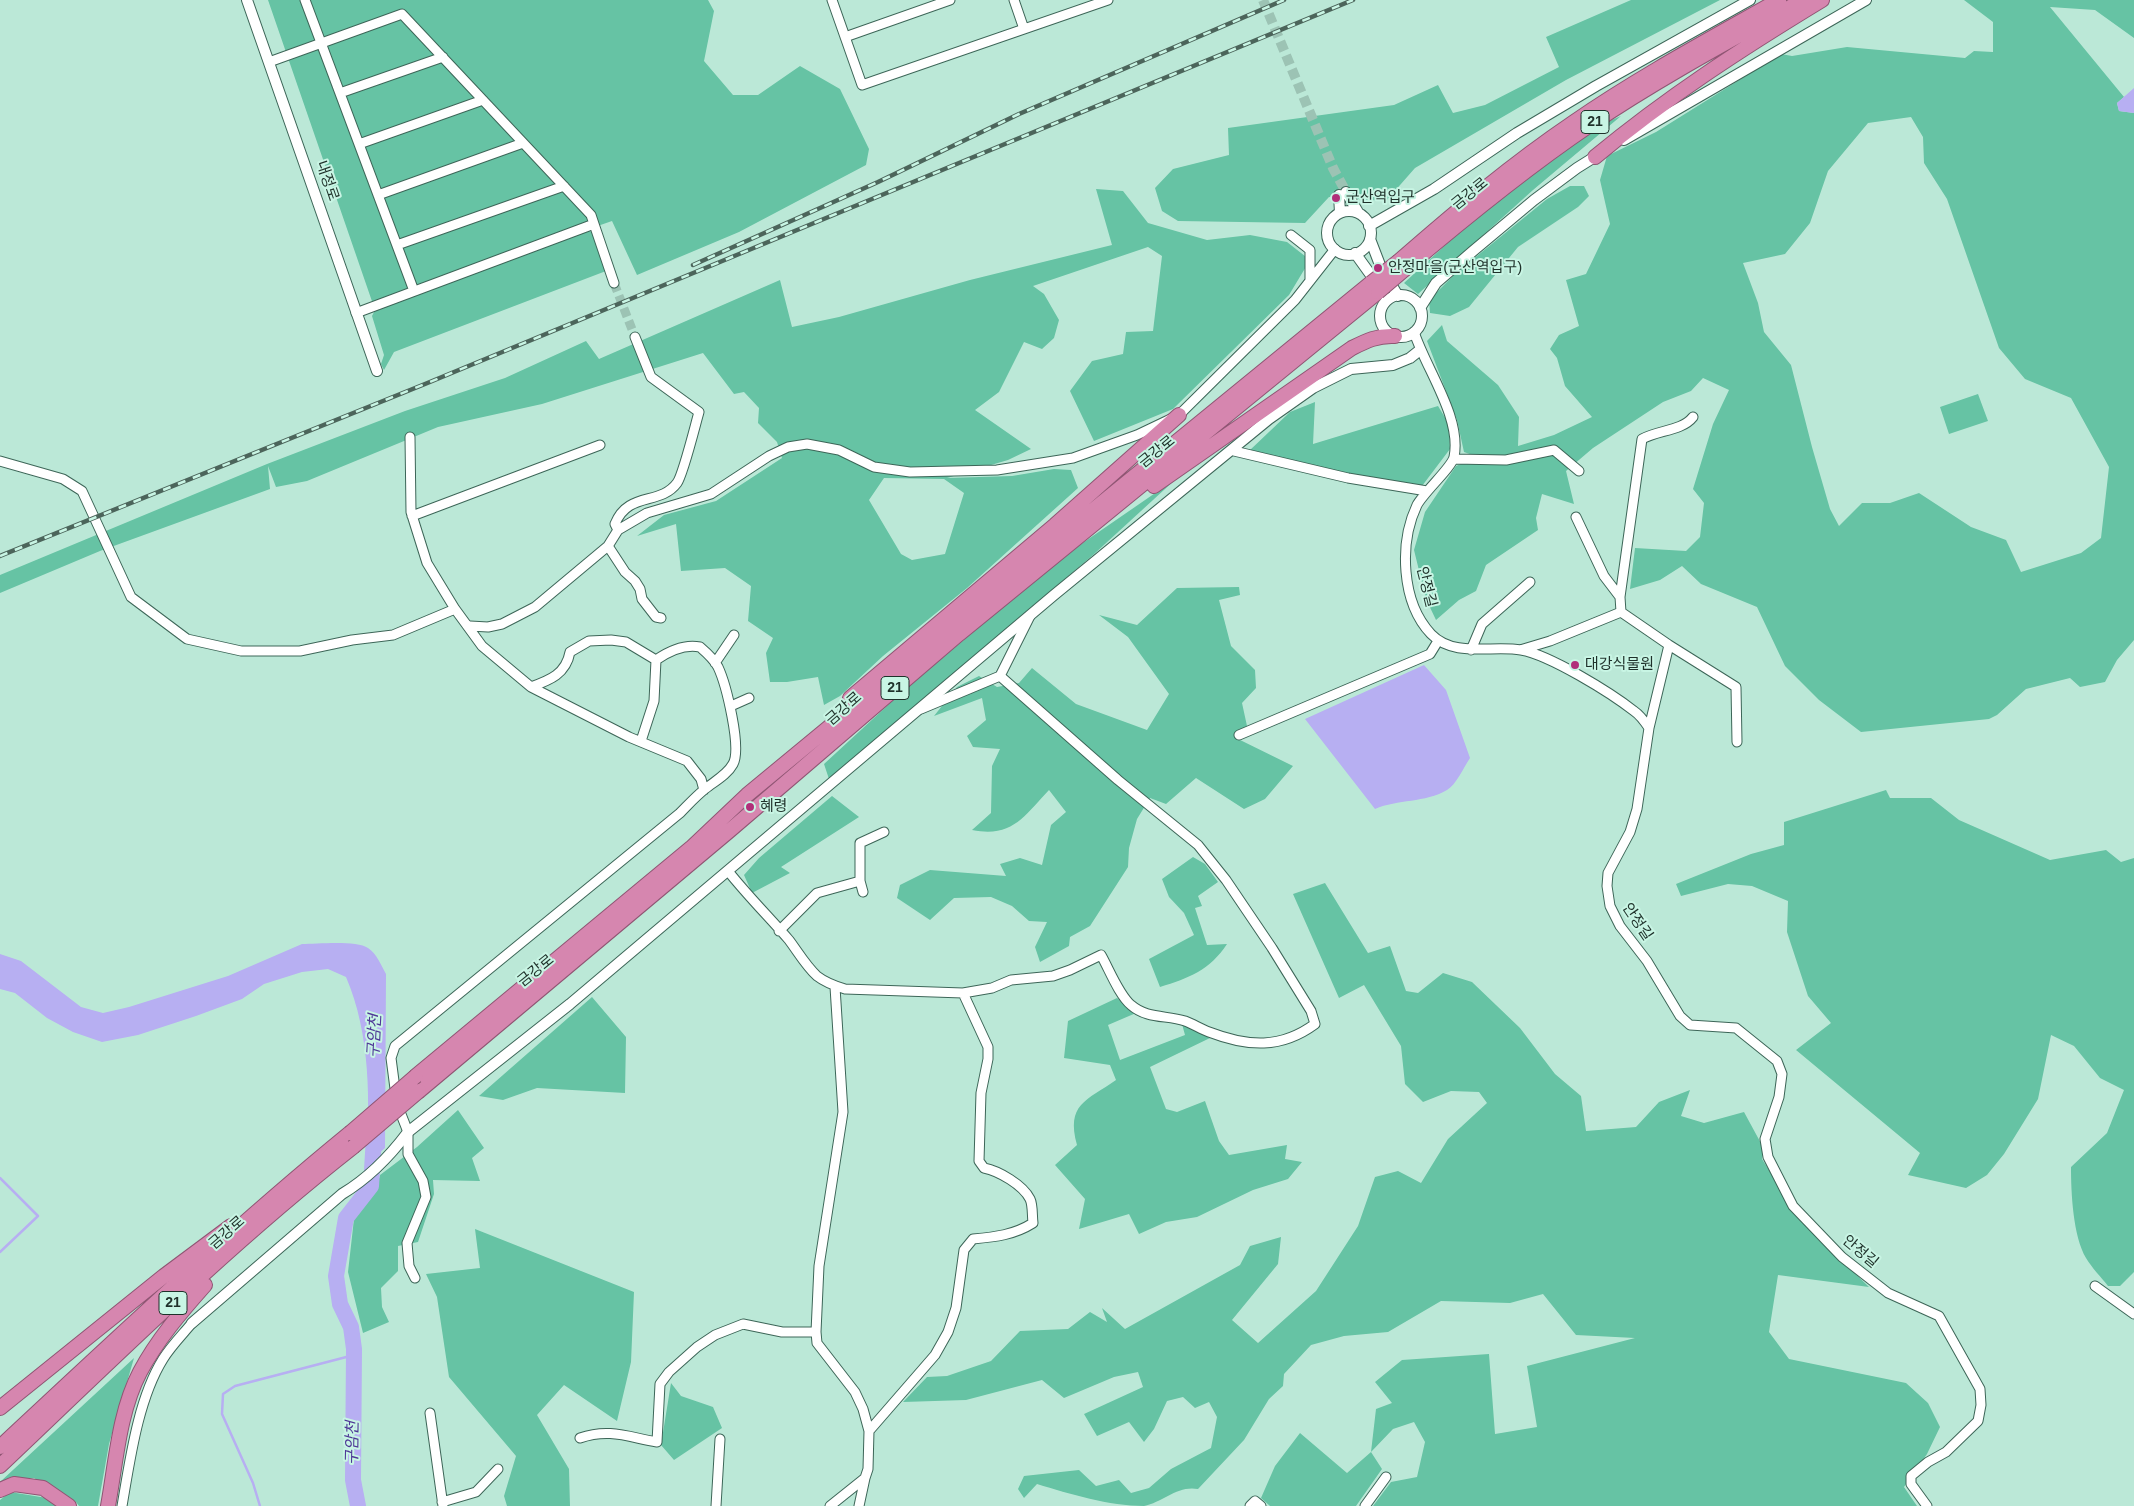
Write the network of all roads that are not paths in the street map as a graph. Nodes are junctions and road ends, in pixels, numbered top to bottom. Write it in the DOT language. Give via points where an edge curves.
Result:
graph roads {
  1 [pos="247,0"];
  2 [pos="305,0"];
  3 [pos="832,0"];
  4 [pos="950,0"];
  5 [pos="1014,0"];
  6 [pos="1108,0"];
  7 [pos="1750,0"];
  8 [pos="1779,0"];
  9 [pos="1803,0"];
  10 [pos="1822,0"];
  11 [pos="1866,0"];
  12 [pos="1024,29"];
  13 [pos="845,37"];
  14 [pos="321,44"];
  15 [pos="443,57"];
  16 [pos="269,62"];
  17 [pos="340,93"];
  18 [pos="483,100"];
  19 [pos="523,143"];
  20 [pos="359,144"];
  21 [pos="1595,157"];
  22 [pos="564,186"];
  23 [pos="378,195"];
  24 [pos="1358,212"];
  25 [pos="1340,213"];
  26 [pos="594,224"];
  27 [pos="1369,226"];
  28 [pos="1291,235"];
  29 [pos="1370,239"];
  30 [pos="397,245"];
  31 [pos="1335,249"];
  32 [pos="1355,253"];
  33 [pos="1402,265"];
  34 [pos="1310,281"];
  35 [pos="614,283"];
  36 [pos="414,291"];
  37 [pos="1378,292"];
  38 [pos="1398,296"];
  39 [pos="1420,308"];
  40 [pos="356,313"];
  41 [pos="1414,332"];
  42 [pos="635,336"];
  43 [pos="1395,336"];
  44 [pos="1420,350"];
  45 [pos="377,371"];
  46 [pos="1179,415"];
  47 [pos="1693,417"];
  48 [pos="410,437"];
  49 [pos="600,445"];
  50 [pos="1234,450"];
  51 [pos="1454,459"];
  52 [pos="0,461"];
  53 [pos="1579,471"];
  54 [pos="1427,492"];
  55 [pos="412,516"];
  56 [pos="1576,517"];
  57 [pos="618,530"];
  58 [pos="608,546"];
  59 [pos="1067,546"];
  60 [pos="1530,582"];
  61 [pos="1620,597"];
  62 [pos="455,609"];
  63 [pos="1621,612"];
  64 [pos="1030,616"];
  65 [pos="661,618"];
  66 [pos="470,626"];
  67 [pos="734,636"];
  68 [pos="1438,641"];
  69 [pos="1669,646"];
  70 [pos="1471,650"];
  71 [pos="1520,650"];
  72 [pos="656,660"];
  73 [pos="715,663"];
  74 [pos="1000,676"];
  75 [pos="531,687"];
  76 [pos="749,698"];
  77 [pos="731,706"];
  78 [pos="916,711"];
  79 [pos="1650,728"];
  80 [pos="1239,735"];
  81 [pos="641,741"];
  82 [pos="1737,742"];
  83 [pos="704,790"];
  84 [pos="747,795"];
  85 [pos="884,832"];
  86 [pos="728,871"];
  87 [pos="860,881"];
  88 [pos="863,892"];
  89 [pos="779,931"];
  90 [pos="835,987"];
  91 [pos="963,993"];
  92 [pos="408,1132"];
  93 [pos="301,1181"];
  94 [pos="415,1278"];
  95 [pos="2095,1286"];
  96 [pos="2134,1314"];
  97 [pos="192,1323"];
  98 [pos="816,1332"];
  99 [pos="0,1408"];
  100 [pos="430,1413"];
  101 [pos="869,1431"];
  102 [pos="580,1438"];
  103 [pos="720,1439"];
  104 [pos="0,1447"];
  105 [pos="0,1466"];
  106 [pos="498,1469"];
  107 [pos="1386,1477"];
  108 [pos="865,1478"];
  109 [pos="0,1490"];
  110 [pos="442,1504"];
  111 [pos="69,1506"];
  112 [pos="108,1506"];
  113 [pos="122,1506"];
  114 [pos="716,1506"];
  115 [pos="830,1506"];
  116 [pos="859,1506"];
  117 [pos="1250,1506"];
  118 [pos="1261,1506"];
  119 [pos="1365,1506"];
  120 [pos="1927,1506"];
  1 -- 16 [label="street, 내정로"];
  2 -- 14 [label="street"];
  3 -- 13 [label="street"];
  4 -- 13 [label="street"];
  5 -- 12 [label="street"];
  6 -- 12 [label="street"];
  7 -- 27 [label="street" via="1596,86"];
  8 -- 33 [label="highway, 금강로 / 21" via="1632,84 1514,164"];
  9 -- 33 [label="highway, 금강로 / 21" via="1590,125"];
  10 -- 21 [label="highway" via="1657,106"];
  11 -- 21 [label="street"];
  12 -- 13 [label="street" via="862,84"];
  14 -- 15 [label="street" via="402,14"];
  14 -- 16 [label="street"];
  14 -- 17 [label="street"];
  15 -- 17 [label="street"];
  15 -- 18 [label="street"];
  16 -- 40 [label="street, 내정로"];
  17 -- 20 [label="street"];
  18 -- 19 [label="street"];
  18 -- 20 [label="street"];
  19 -- 22 [label="street"];
  19 -- 23 [label="street"];
  20 -- 23 [label="street"];
  21 -- 39 [label="street" via="1534,200 1473,251 1436,283"];
  22 -- 26 [label="street" via="591,214"];
  22 -- 30 [label="street"];
  23 -- 30 [label="street"];
  24 -- 25 [label="street"];
  24 -- 25 [label="street" via="1342,194"];
  24 -- 27 [label="street"];
  25 -- 31 [label="street" via="1327,230"];
  26 -- 35 [label="street"];
  26 -- 36 [label="street"];
  27 -- 29 [label="street"];
  28 -- 34 [label="street" via="1310,250"];
  29 -- 32 [label="street"];
  29 -- 38 [label="street"];
  30 -- 36 [label="street"];
  31 -- 32 [label="street" via="1340,253"];
  31 -- 34 [label="street"];
  32 -- 37 [label="street" via="1364,262"];
  33 -- 37 [label="highway, 금강로 / 21, bridge"];
  34 -- 46 [label="street" via="1295,300"];
  36 -- 40 [label="street"];
  37 -- 38 [label="street"];
  37 -- 43 [label="street" via="1380,322 1388,333"];
  37 -- 59 [label="highway, 금강로 / 21"];
  37 -- 84 [label="highway, 금강로 / 21" via="994,591"];
  38 -- 39 [label="street" via="1411,298"];
  39 -- 41 [label="street" via="1421,321"];
  40 -- 45 [label="street, 내정로"];
  41 -- 43 [label="street" via="1408,336"];
  41 -- 44 [label="street"];
  42 -- 57 [label="street" via="651,378 699,412 678,483 661,495 628,505 616,519"];
  43 -- 59 [label="highway" via="1384,335 1352,348"];
  44 -- 50 [label="street" via="1393,365 1351,369 1313,388"];
  44 -- 51 [label="street" via="1453,426"];
  46 -- 57 [label="street" via="1137,435 1072,458 997,470 910,472 874,467 839,450 808,444 788,447 711,494 647,514"];
  46 -- 84 [label="highway" via="1056,525 778,760"];
  47 -- 61 [label="street" via="1688,424 1653,433 1642,440"];
  48 -- 55 [label="street"];
  49 -- 55 [label="street"];
  50 -- 54 [label="street" via="1348,478"];
  50 -- 64 [label="street"];
  51 -- 53 [label="street" via="1506,460 1554,450"];
  51 -- 54 [label="street, 안정길"];
  52 -- 62 [label="street" via="64,479 82,491 131,597 187,639 242,652 300,651 393,635"];
  54 -- 68 [label="street, 안정길" via="1417,506 1405,543 1406,561 1408,585 1417,613"];
  55 -- 62 [label="street" via="427,563"];
  56 -- 61 [label="street" via="1604,576"];
  57 -- 58 [label="street"];
  58 -- 65 [label="street" via="635,581 645,604 656,617"];
  58 -- 66 [label="street" via="535,608 502,624"];
  59 -- 93 [label="highway, 금강로 / 21, bridge" via="353,1147"];
  60 -- 70 [label="street" via="1482,624"];
  61 -- 63 [label="street"];
  62 -- 66 [label="street"];
  63 -- 69 [label="street"];
  63 -- 71 [label="street"];
  64 -- 74 [label="street"];
  64 -- 78 [label="street"];
  66 -- 75 [label="street" via="482,646"];
  67 -- 73 [label="street"];
  68 -- 70 [label="street"];
  68 -- 80 [label="street" via="1430,654"];
  69 -- 79 [label="street"];
  69 -- 82 [label="street" via="1736,687"];
  70 -- 71 [label="street"];
  71 -- 79 [label="street" via="1543,656 1617,699 1636,712"];
  72 -- 73 [label="street" via="666,653 694,646 700,647"];
  72 -- 75 [label="street" via="626,642 589,641 570,652 568,664 562,671"];
  72 -- 81 [label="street" via="654,701"];
  73 -- 77 [label="street"];
  74 -- 78 [label="street"];
  74 -- 91 [label="street" via="1198,845 1272,948 1311,1011 1315,1024 1299,1036 1278,1043 1262,1043 1225,1038 1184,1021 1156,1017 1130,1004 1101,955 1053,976 1011,980 992,988"];
  75 -- 81 [label="street"];
  76 -- 77 [label="street"];
  77 -- 83 [label="street" via="736,736 734,763 725,775"];
  78 -- 86 [label="street"];
  79 -- 120 [label="street, 안정길" via="1637,809 1630,832 1608,873 1610,906 1680,1016 1690,1025 1736,1028 1777,1061 1782,1074 1779,1097 1766,1139 1768,1157 1793,1206 1842,1257 1888,1293 1940,1316 1980,1389 1978,1421 1946,1452 1911,1476 1912,1484"];
  81 -- 83 [label="street" via="687,761 697,773"];
  83 -- 92 [label="street" via="395,1046 391,1058 397,1104"];
  84 -- 93 [label="highway, 금강로 / 21, bridge" via="691,848 350,1133"];
  85 -- 87 [label="street" via="860,844"];
  86 -- 89 [label="street"];
  86 -- 92 [label="street" via="570,1004"];
  87 -- 88 [label="street"];
  87 -- 89 [label="street" via="817,893"];
  89 -- 90 [label="street" via="817,976"];
  90 -- 91 [label="street"];
  90 -- 98 [label="street" via="843,1112 819,1266"];
  91 -- 101 [label="street" via="988,1047 981,1093 979,1161 984,1168 1004,1175 1030,1199 1033,1223 1002,1236 973,1239 964,1250 956,1308 948,1332 935,1355"];
  92 -- 94 [label="street" via="408,1154 423,1180 426,1197 407,1243 409,1266"];
  92 -- 97 [label="street" via="393,1152"];
  93 -- 99 [label="highway" via="209,1240"];
  93 -- 104 [label="highway, 금강로" via="154,1304"];
  93 -- 105 [label="highway, 금강로 / 21"];
  93 -- 112 [label="highway" via="231,1255 162,1336 140,1373 123,1420"];
  95 -- 96 [label="street"];
  97 -- 113 [label="street" via="163,1359 146,1397"];
  98 -- 101 [label="street" via="817,1343 855,1392"];
  98 -- 102 [label="street" via="782,1332 743,1324 715,1335 697,1347 660,1384 657,1442 616,1432"];
  100 -- 110 [label="street"];
  101 -- 108 [label="street"];
  103 -- 114 [label="street"];
  106 -- 110 [label="street" via="476,1492"];
  107 -- 119 [label="street"];
  108 -- 115 [label="street"];
  108 -- 116 [label="street"];
  109 -- 111 [label="highway" via="14,1484 43,1488"];
  117 -- 118 [label="street" via="1255,1501"];
}
